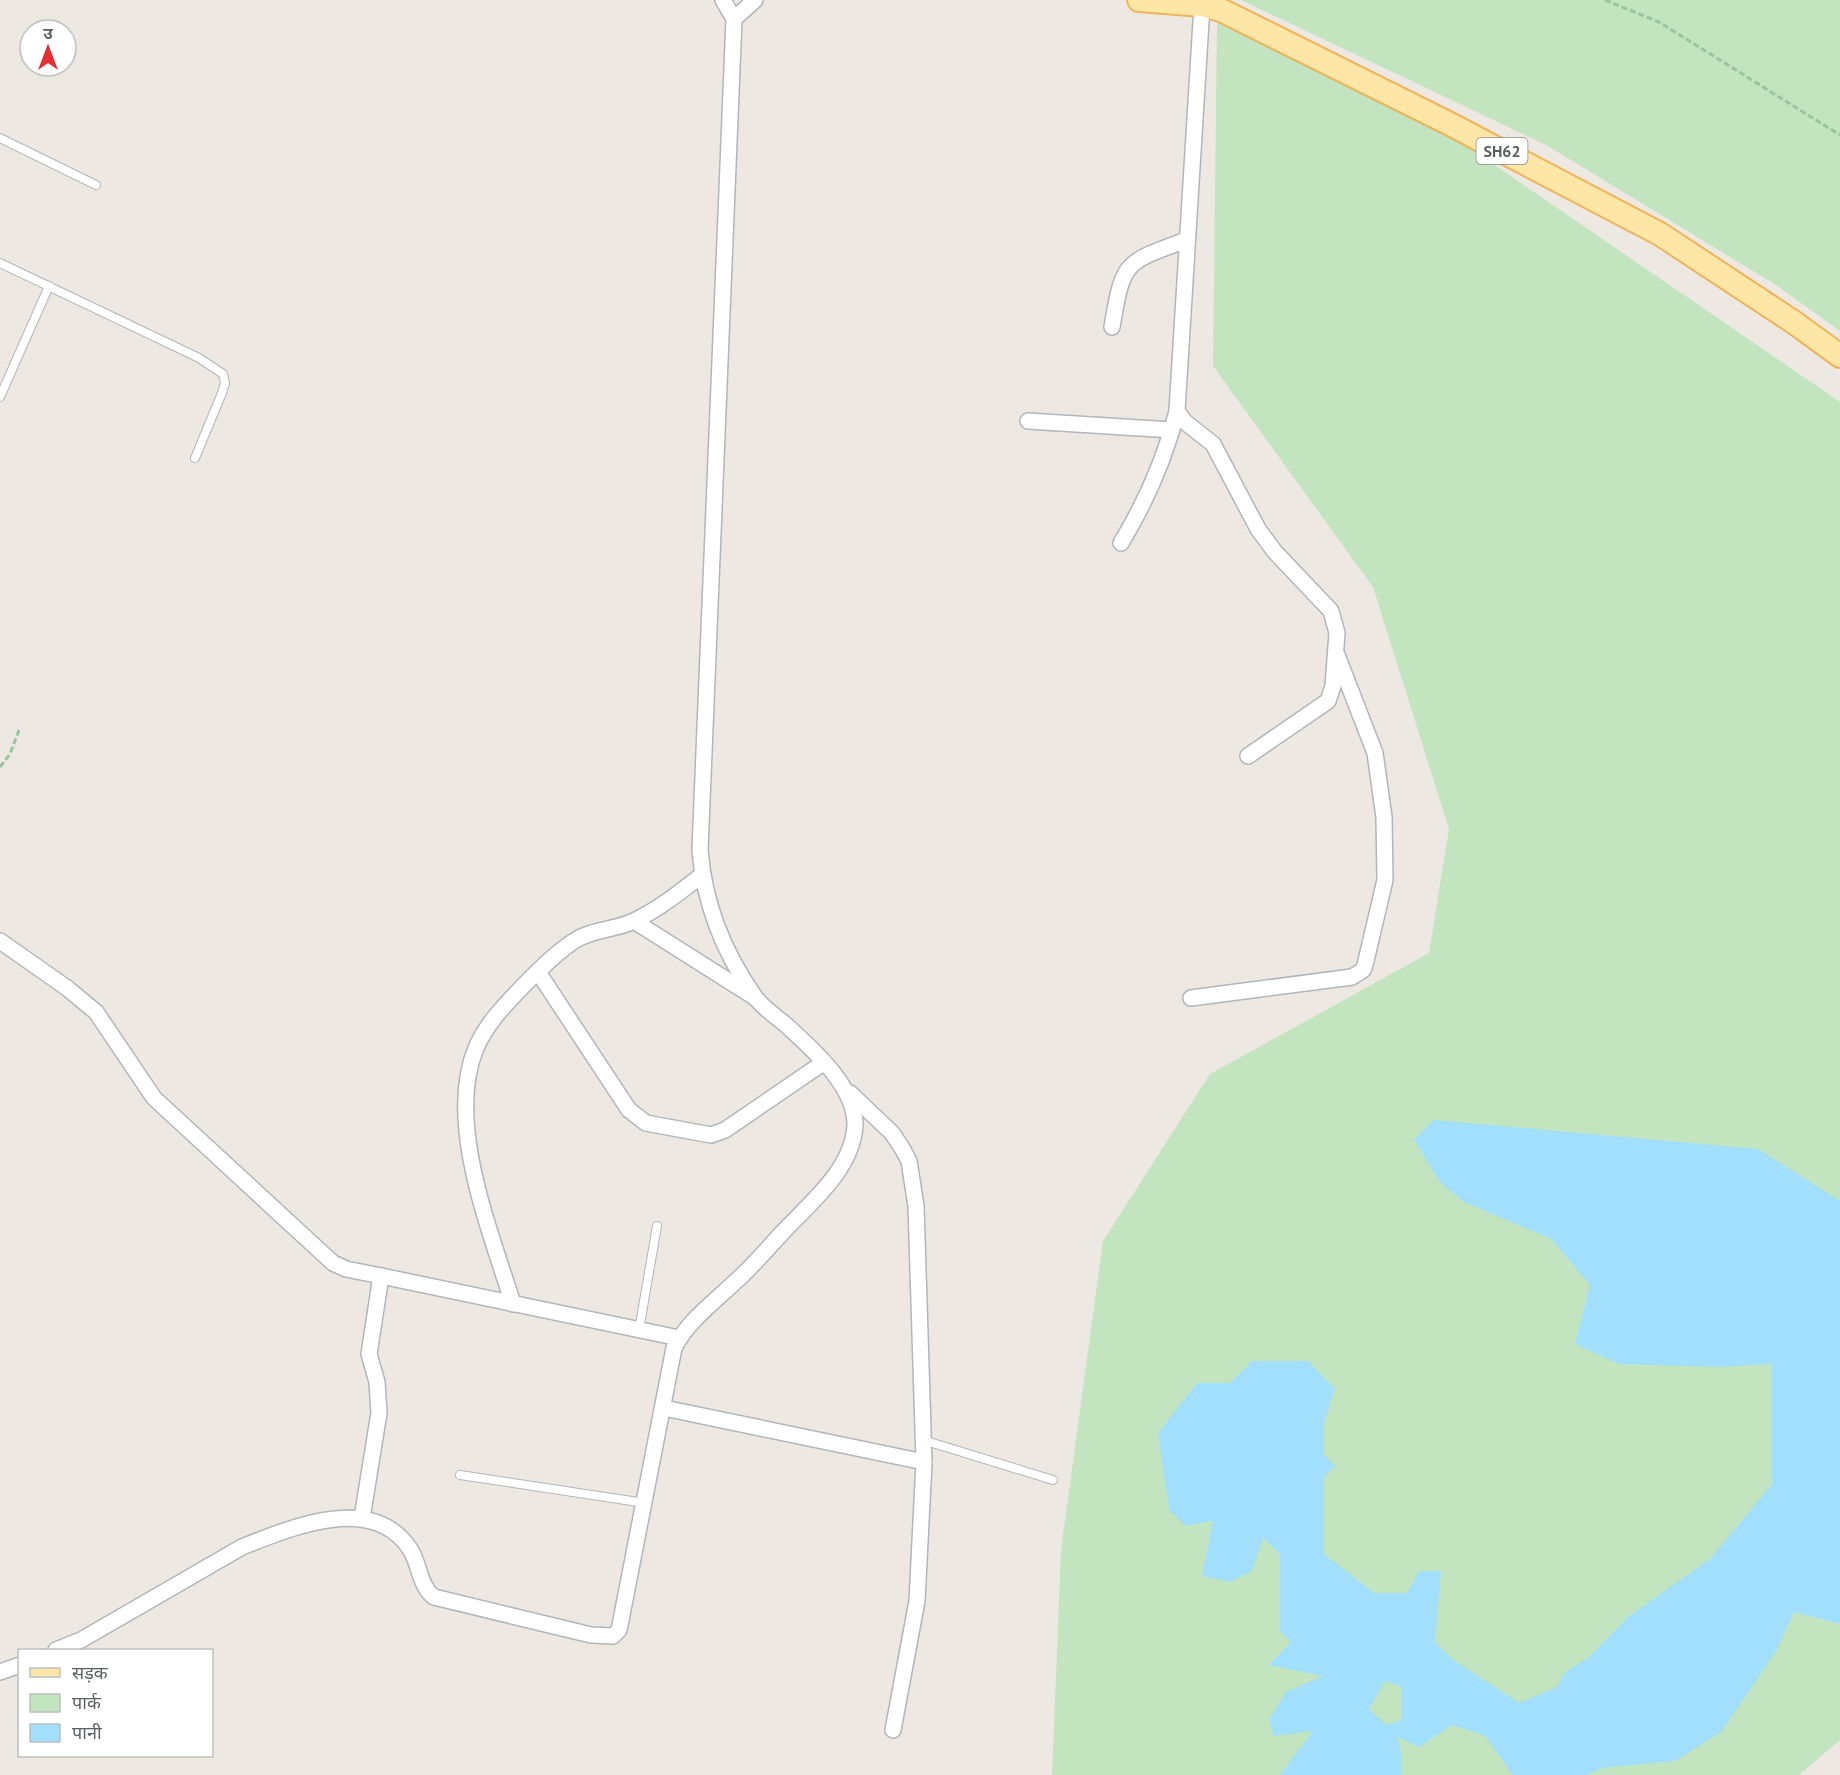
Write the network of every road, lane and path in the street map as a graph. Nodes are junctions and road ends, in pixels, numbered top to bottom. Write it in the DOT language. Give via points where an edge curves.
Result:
graph roads {
  1 [pos="723,0"];
  2 [pos="755,0"];
  3 [pos="1139,0"];
  4 [pos="1605,0"];
  5 [pos="1202,5"];
  6 [pos="734,19"];
  7 [pos="1840,135"];
  8 [pos="0,138"];
  9 [pos="96,186"];
  10 [pos="1186,240"];
  11 [pos="0,263"];
  12 [pos="49,286"];
  13 [pos="1112,327"];
  14 [pos="1840,356"];
  15 [pos="0,397"];
  16 [pos="1177,411"];
  17 [pos="1028,420"];
  18 [pos="1172,430"];
  19 [pos="195,458"];
  20 [pos="1121,543"];
  21 [pos="1335,651"];
  22 [pos="19,730"];
  23 [pos="1248,756"];
  24 [pos="0,767"];
  25 [pos="702,875"];
  26 [pos="634,921"];
  27 [pos="0,941"];
  28 [pos="538,972"];
  29 [pos="1191,998"];
  30 [pos="756,999"];
  31 [pos="823,1063"];
  32 [pos="843,1087"];
  33 [pos="657,1226"];
  34 [pos="381,1276"];
  35 [pos="513,1305"];
  36 [pos="639,1330"];
  37 [pos="679,1338"];
  38 [pos="664,1408"];
  39 [pos="923,1440"];
  40 [pos="924,1462"];
  41 [pos="460,1475"];
  42 [pos="1053,1480"];
  43 [pos="645,1503"];
  44 [pos="362,1518"];
  45 [pos="58,1649"];
  46 [pos="18,1666"];
  47 [pos="0,1672"];
  48 [pos="893,1730"];
  1 -- 6 [label="street"];
  2 -- 6 [label="street"];
  3 -- 5 [label="main road, SH62"];
  4 -- 7 [label="path" via="1659,22"];
  5 -- 10 [label="street"];
  5 -- 14 [label="main road, SH62" via="1221,10 1450,124 1660,234"];
  6 -- 25 [label="street"];
  8 -- 9 [label="lane"];
  10 -- 13 [label="street" via="1133,262 1120,285"];
  10 -- 16 [label="street"];
  11 -- 12 [label="lane"];
  12 -- 15 [label="lane"];
  12 -- 19 [label="lane" via="199,358 223,374 222,393"];
  16 -- 18 [label="street"];
  16 -- 21 [label="street" via="1214,444 1258,529 1330,611 1336,633"];
  17 -- 18 [label="street"];
  18 -- 20 [label="street" via="1155,482"];
  21 -- 23 [label="street" via="1328,701"];
  21 -- 29 [label="street" via="1375,753 1382,797 1385,880 1363,970 1352,977"];
  22 -- 24 [label="path"];
  25 -- 26 [label="street"];
  25 -- 30 [label="street" via="730,958"];
  26 -- 28 [label="street" via="580,937"];
  26 -- 30 [label="street"];
  27 -- 34 [label="street" via="96,1012 154,1098 320,1253 345,1269"];
  28 -- 31 [label="street" via="629,1110 646,1123 701,1134 725,1130"];
  28 -- 35 [label="street" via="484,1032 471,1063 466,1094 472,1163"];
  30 -- 31 [label="street"];
  31 -- 32 [label="street"];
  32 -- 37 [label="street" via="851,1101 855,1126 838,1171"];
  32 -- 39 [label="street" via="892,1133 909,1161 916,1206"];
  33 -- 36 [label="lane"];
  34 -- 35 [label="street"];
  34 -- 44 [label="street" via="369,1354 377,1382 379,1413"];
  35 -- 36 [label="street"];
  36 -- 37 [label="street"];
  37 -- 38 [label="street"];
  38 -- 40 [label="street"];
  38 -- 43 [label="street"];
  39 -- 40 [label="street"];
  39 -- 42 [label="lane"];
  40 -- 48 [label="street" via="917,1601"];
  41 -- 43 [label="lane"];
  43 -- 44 [label="street" via="619,1630 606,1638 434,1597 427,1592 402,1538 376,1520"];
  44 -- 45 [label="street" via="322,1522 242,1547 81,1640"];
  46 -- 47 [label="street"];
}
